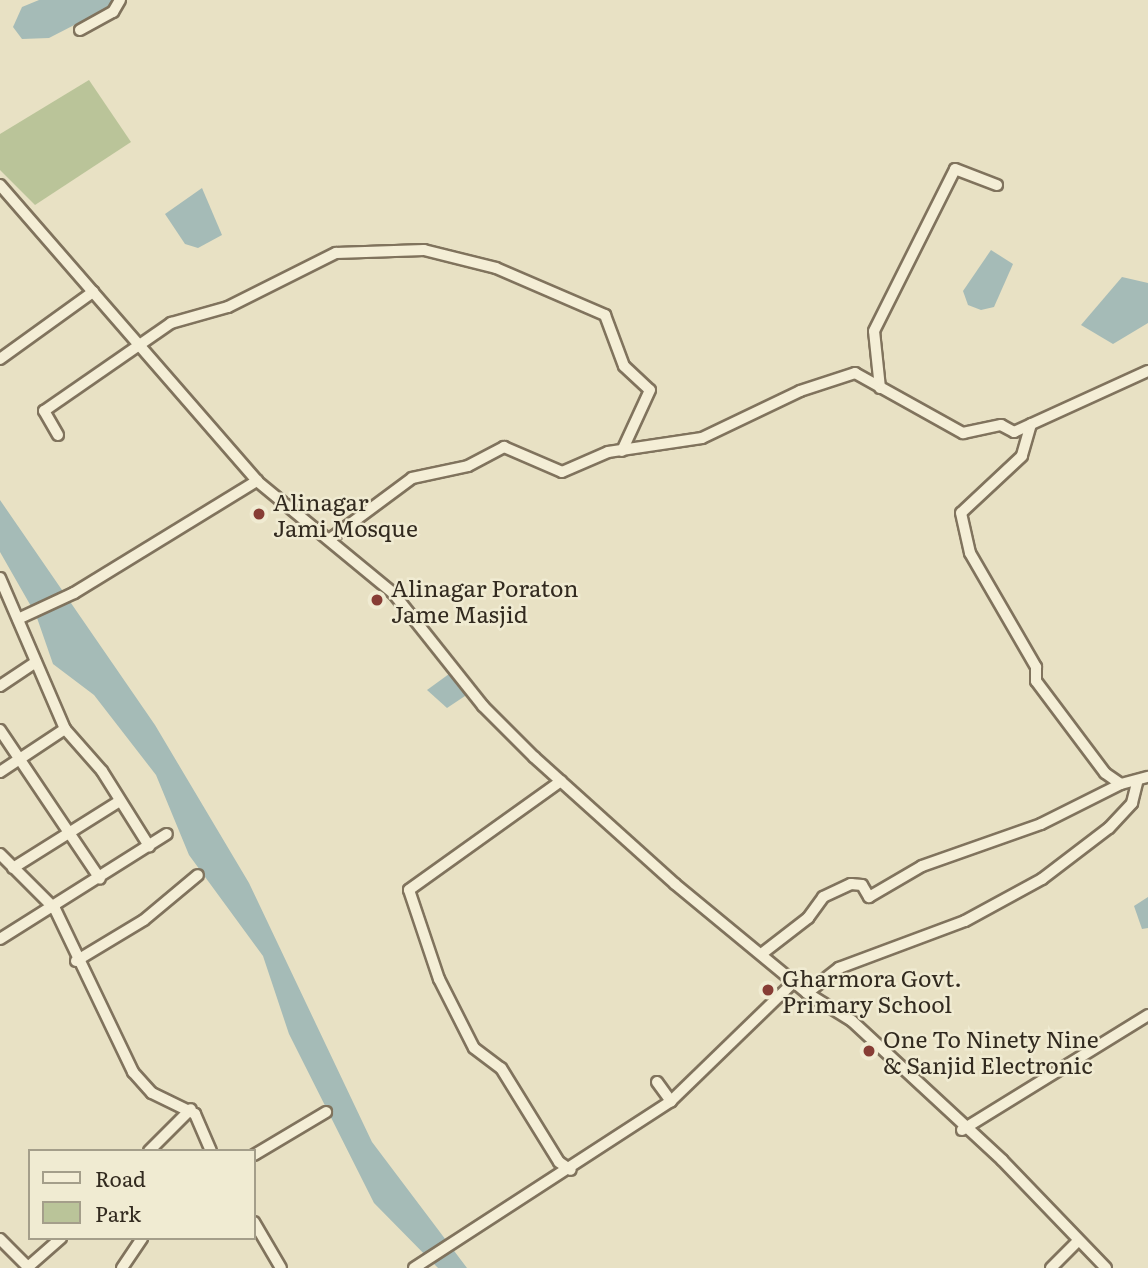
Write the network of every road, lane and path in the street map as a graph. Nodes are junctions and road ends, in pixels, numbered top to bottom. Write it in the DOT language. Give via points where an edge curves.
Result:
graph roads {
  1 [pos="120,0"];
  2 [pos="79,30"];
  3 [pos="0,185"];
  4 [pos="997,185"];
  5 [pos="93,292"];
  6 [pos="138,342"];
  7 [pos="0,359"];
  8 [pos="1148,371"];
  9 [pos="880,388"];
  10 [pos="1031,424"];
  11 [pos="58,435"];
  12 [pos="622,450"];
  13 [pos="257,481"];
  14 [pos="330,539"];
  15 [pos="1,581"];
  16 [pos="22,617"];
  17 [pos="36,662"];
  18 [pos="0,686"];
  19 [pos="65,729"];
  20 [pos="0,730"];
  21 [pos="18,764"];
  22 [pos="0,772"];
  23 [pos="1148,777"];
  24 [pos="561,781"];
  25 [pos="1137,783"];
  26 [pos="1121,784"];
  27 [pos="120,801"];
  28 [pos="167,834"];
  29 [pos="67,836"];
  30 [pos="149,846"];
  31 [pos="0,854"];
  32 [pos="13,868"];
  33 [pos="198,876"];
  34 [pos="100,879"];
  35 [pos="55,909"];
  36 [pos="0,939"];
  37 [pos="764,952"];
  38 [pos="76,961"];
  39 [pos="794,982"];
  40 [pos="807,993"];
  41 [pos="1148,1015"];
  42 [pos="657,1082"];
  43 [pos="671,1101"];
  44 [pos="191,1109"];
  45 [pos="327,1112"];
  46 [pos="962,1130"];
  47 [pos="151,1149"];
  48 [pos="210,1149"];
  49 [pos="256,1154"];
  50 [pos="571,1170"];
  51 [pos="256,1225"];
  52 [pos="0,1239"];
  53 [pos="59,1240"];
  54 [pos="141,1240"];
  55 [pos="1077,1241"];
  56 [pos="417,1266"];
  57 [pos="29,1268"];
  58 [pos="122,1268"];
  59 [pos="281,1268"];
  60 [pos="1051,1268"];
  61 [pos="1106,1268"];
  1 -- 2 [label="street" via="113,12"];
  3 -- 5 [label="street"];
  4 -- 9 [label="street" via="955,169 874,331"];
  5 -- 6 [label="street"];
  5 -- 7 [label="street"];
  6 -- 11 [label="street" via="44,411"];
  6 -- 12 [label="street" via="171,323 228,307 317,268 336,253 424,250 496,268 605,315 624,366 650,390"];
  6 -- 13 [label="street"];
  8 -- 10 [label="street"];
  9 -- 10 [label="street" via="963,433 1001,425 1014,432"];
  9 -- 12 [label="street" via="859,375 845,376 702,438"];
  10 -- 26 [label="street" via="1022,456 961,513 970,553 1036,667 1036,681 1105,774"];
  12 -- 14 [label="street" via="557,472 504,447 468,466 412,478"];
  13 -- 14 [label="street"];
  13 -- 16 [label="street" via="74,593"];
  14 -- 24 [label="street" via="394,594 484,706"];
  15 -- 16 [label="street"];
  16 -- 17 [label="street"];
  17 -- 18 [label="street"];
  17 -- 19 [label="street"];
  19 -- 21 [label="street"];
  19 -- 27 [label="street"];
  20 -- 21 [label="street"];
  21 -- 22 [label="street"];
  21 -- 29 [label="street"];
  23 -- 25 [label="street"];
  24 -- 37 [label="street" via="676,884"];
  24 -- 50 [label="street" via="409,890 439,979 474,1048 501,1068 559,1162"];
  25 -- 26 [label="street"];
  25 -- 40 [label="street" via="1132,803 1110,828 1042,879 965,921 839,968"];
  26 -- 37 [label="street" via="1041,824 922,866 869,897 862,885 851,884 823,897 808,918"];
  27 -- 29 [label="street"];
  27 -- 30 [label="street"];
  28 -- 30 [label="street"];
  29 -- 32 [label="street"];
  29 -- 34 [label="street"];
  30 -- 34 [label="street"];
  31 -- 32 [label="street"];
  32 -- 35 [label="street"];
  33 -- 38 [label="street" via="144,919"];
  34 -- 35 [label="street"];
  35 -- 36 [label="street"];
  35 -- 38 [label="street"];
  37 -- 39 [label="street"];
  38 -- 44 [label="street" via="133,1072 152,1093"];
  39 -- 40 [label="street"];
  39 -- 43 [label="street"];
  40 -- 46 [label="street" via="852,1021"];
  41 -- 46 [label="street"];
  42 -- 43 [label="street"];
  43 -- 50 [label="street"];
  44 -- 47 [label="street"];
  44 -- 48 [label="street"];
  45 -- 49 [label="street"];
  46 -- 55 [label="street" via="1002,1160"];
  50 -- 56 [label="street"];
  51 -- 59 [label="street"];
  52 -- 57 [label="street"];
  53 -- 57 [label="street"];
  54 -- 58 [label="street"];
  55 -- 60 [label="street"];
  55 -- 61 [label="street"];
}
